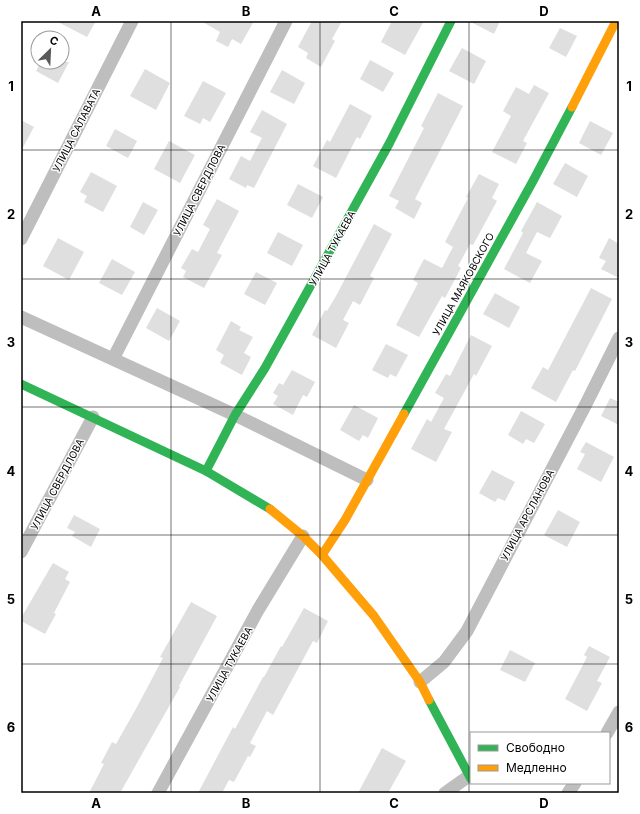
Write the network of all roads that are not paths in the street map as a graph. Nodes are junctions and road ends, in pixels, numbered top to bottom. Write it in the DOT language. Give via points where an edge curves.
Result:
graph roads {
  1 [pos="132,21"];
  2 [pos="286,21"];
  3 [pos="451,21"];
  4 [pos="616,21"];
  5 [pos="21,239"];
  6 [pos="21,317"];
  7 [pos="619,338"];
  8 [pos="112,359"];
  9 [pos="21,384"];
  10 [pos="235,415"];
  11 [pos="93,416"];
  12 [pos="206,471"];
  13 [pos="367,480"];
  14 [pos="303,536"];
  15 [pos="21,552"];
  16 [pos="322,555"];
  17 [pos="420,682"];
  18 [pos="619,712"];
  19 [pos="608,732"];
  20 [pos="470,778"];
  21 [pos="470,783"];
  22 [pos="574,784"];
  23 [pos="158,793"];
  24 [pos="445,793"];
  25 [pos="568,793"];
  1 -- 5 [label="street, УЛИЦА САЛАВАТА"];
  2 -- 8 [label="street, УЛИЦА СВЕРДЛОВА"];
  3 -- 10 [label="street, УЛИЦА ТУКАЕВА" via="386,150 265,368"];
  4 -- 13 [label="street, УЛИЦА МАЯКОВСКОГО" via="533,181"];
  6 -- 8 [label="street"];
  7 -- 17 [label="street, УЛИЦА АРСЛАНОВА" via="467,630 444,662"];
  8 -- 10 [label="street"];
  9 -- 11 [label="street"];
  10 -- 12 [label="street, УЛИЦА ТУКАЕВА"];
  10 -- 13 [label="street"];
  11 -- 12 [label="street"];
  11 -- 15 [label="street, УЛИЦА СВЕРДЛОВА"];
  12 -- 14 [label="street" via="269,508"];
  13 -- 16 [label="street, УЛИЦА МАЯКОВСКОГО"];
  14 -- 16 [label="street"];
  14 -- 23 [label="street, УЛИЦА ТУКАЕВА" via="258,610"];
  16 -- 17 [label="street" via="374,616"];
  17 -- 20 [label="street"];
  18 -- 19 [label="street"];
  21 -- 24 [label="street"];
  22 -- 25 [label="street"];
}
